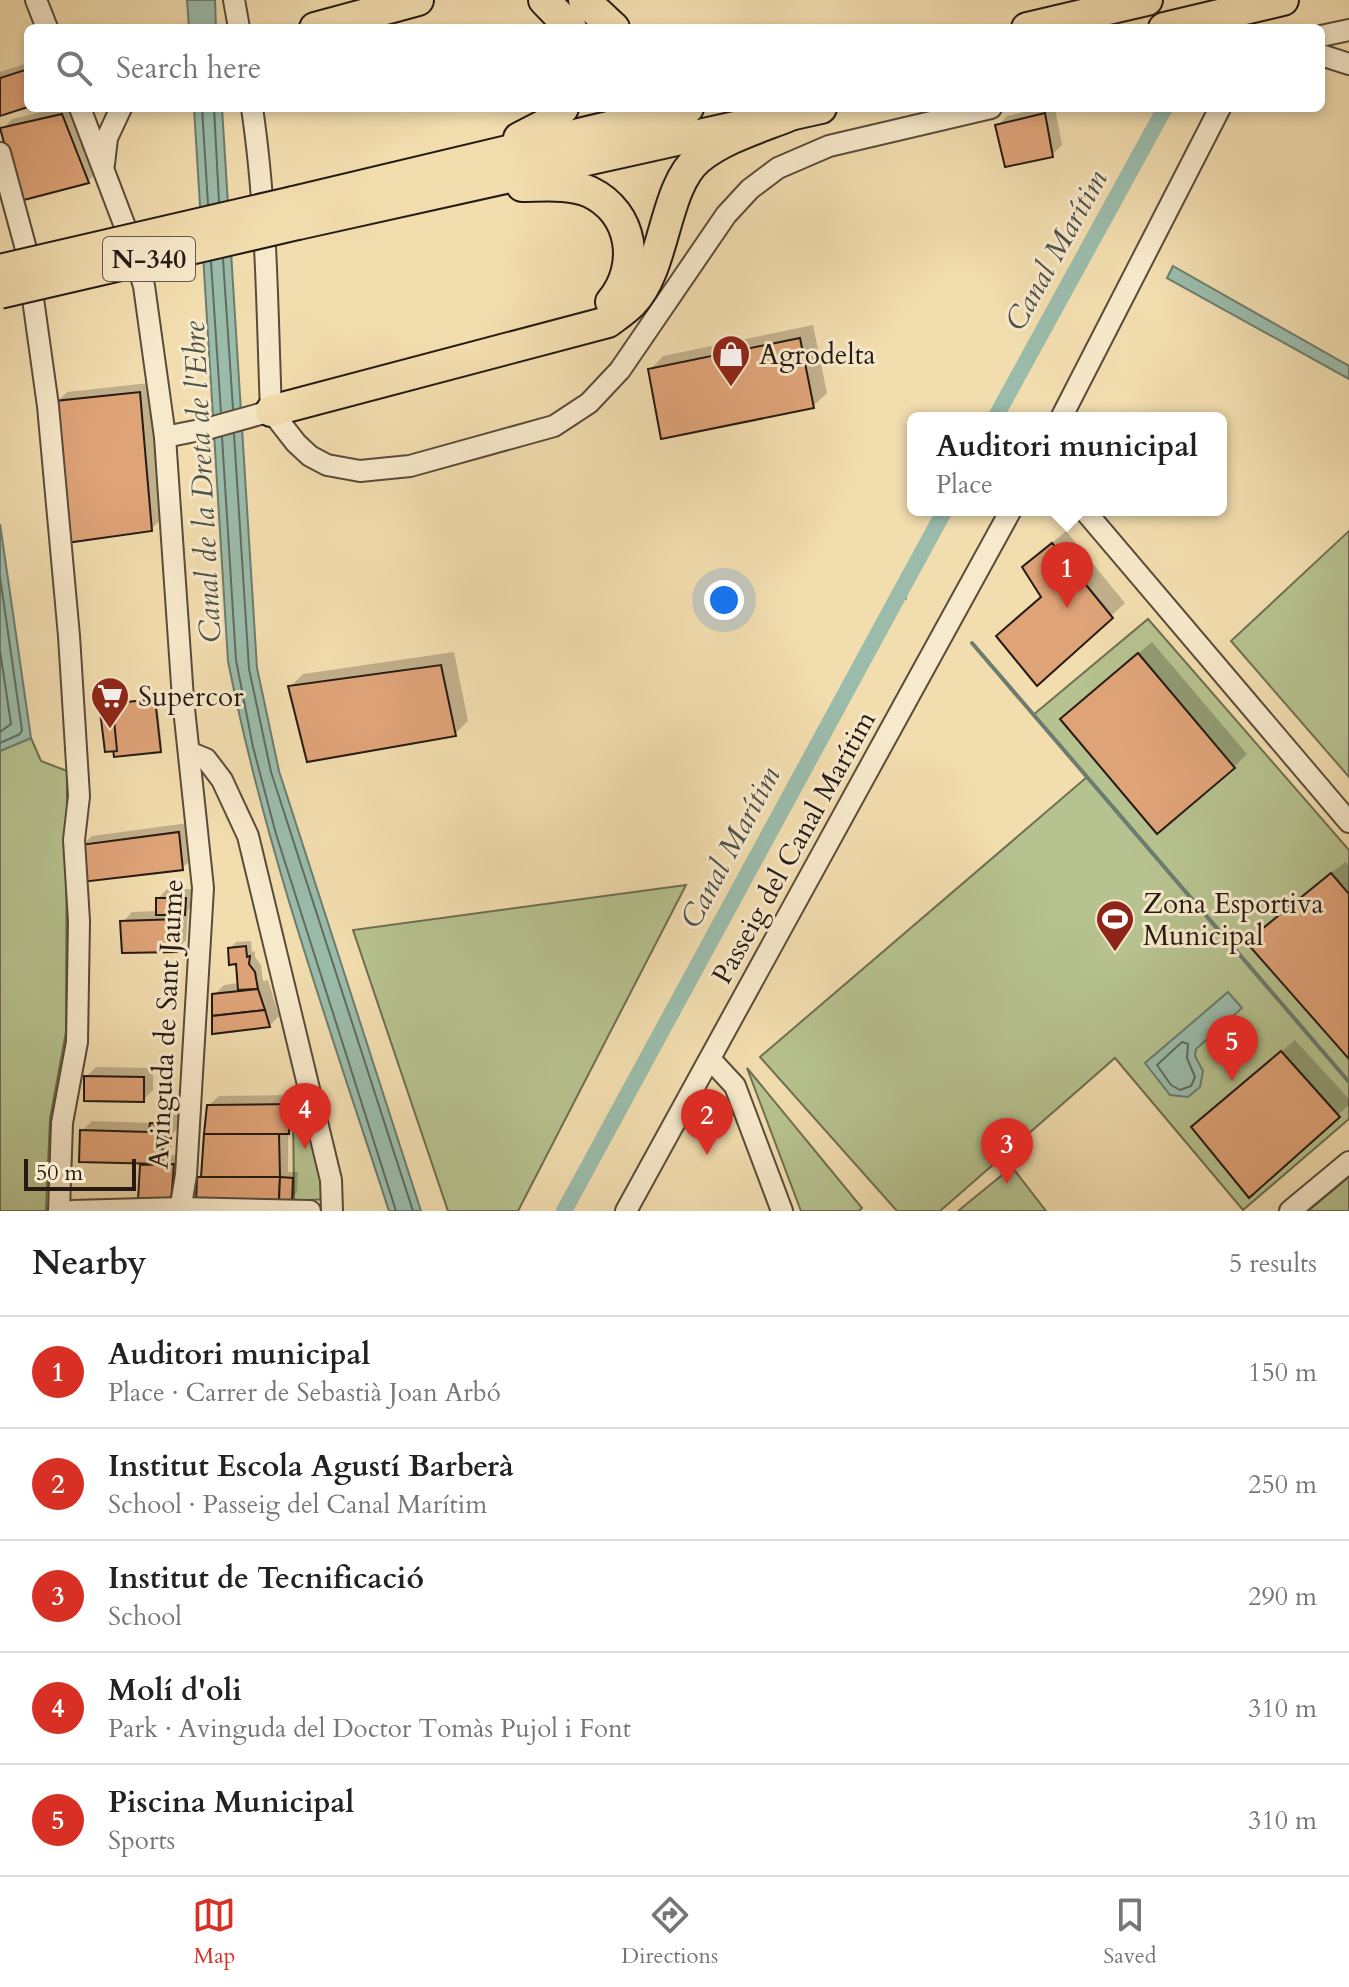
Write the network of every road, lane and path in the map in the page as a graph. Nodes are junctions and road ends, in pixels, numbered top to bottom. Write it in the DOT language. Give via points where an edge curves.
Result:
graph roads {
  1 [pos="234,0"];
  2 [pos="418,0"];
  3 [pos="544,0"];
  4 [pos="584,0"];
  5 [pos="1147,0"];
  6 [pos="1283,0"];
  7 [pos="238,24"];
  8 [pos="330,24"];
  9 [pos="567,24"];
  10 [pos="610,24"];
  11 [pos="1044,24"];
  12 [pos="1181,24"];
  13 [pos="1349,30"];
  14 [pos="1325,35"];
  15 [pos="1325,56"];
  16 [pos="1349,64"];
  17 [pos="82,112"];
  18 [pos="119,112"];
  19 [pos="253,112"];
  20 [pos="559,112"];
  21 [pos="671,112"];
  22 [pos="804,112"];
  23 [pos="974,112"];
  24 [pos="1218,112"];
  25 [pos="788,116"];
  26 [pos="0,153"];
  27 [pos="484,156"];
  28 [pos="103,168"];
  29 [pos="464,186"];
  30 [pos="295,213"];
  31 [pos="0,270"];
  32 [pos="0,293"];
  33 [pos="569,332"];
  34 [pos="1064,412"];
  35 [pos="262,414"];
  36 [pos="165,437"];
  37 [pos="1008,516"];
  38 [pos="1089,516"];
  39 [pos="189,752"];
  40 [pos="1349,822"];
  41 [pos="710,1059"];
  42 [pos="1349,1162"];
  43 [pos="181,1210"];
  44 [pos="59,1211"];
  45 [pos="72,1211"];
  46 [pos="296,1211"];
  47 [pos="310,1211"];
  48 [pos="332,1211"];
  49 [pos="626,1211"];
  50 [pos="782,1211"];
  51 [pos="1290,1211"];
  1 -- 7 [label="street"];
  2 -- 8 [label="highway"];
  3 -- 9 [label="highway"];
  4 -- 10 [label="highway"];
  5 -- 11 [label="highway"];
  6 -- 12 [label="highway"];
  13 -- 14 [label="street"];
  15 -- 16 [label="street"];
  17 -- 28 [label="street, Avinguda de Sant Jaume"];
  18 -- 28 [label="street" via="107,138"];
  19 -- 35 [label="street" via="265,249"];
  20 -- 27 [label="highway"];
  21 -- 27 [label="highway, N-340"];
  22 -- 25 [label="highway, N-340"];
  23 -- 35 [label="street" via="829,146 778,168 726,215 620,370 589,403 554,426 410,466 360,471 310,456"];
  24 -- 34 [label="street"];
  25 -- 29 [label="highway, N-340"];
  25 -- 33 [label="highway" via="697,160 682,181 652,268 634,302 608,322"];
  26 -- 44 [label="street" via="26,249 48,406 79,796 74,840 77,1042 62,1123"];
  27 -- 30 [label="highway, N-340"];
  28 -- 36 [label="street, Avinguda de Sant Jaume" via="144,286"];
  29 -- 30 [label="highway, N-340"];
  29 -- 33 [label="highway" via="555,186 589,192 618,213 629,237 629,265 620,292 603,313"];
  30 -- 31 [label="highway, N-340, bridge"];
  30 -- 32 [label="highway, N-340, bridge"];
  33 -- 35 [label="highway"];
  35 -- 36 [label="street"];
  36 -- 39 [label="street, Avinguda de Sant Jaume"];
  37 -- 41 [label="street, Passeig del Canal Marítim"];
  38 -- 40 [label="street"];
  39 -- 43 [label="street, Avinguda de Sant Jaume" via="203,888"];
  39 -- 48 [label="street" via="206,759 222,780 248,836 331,1180"];
  41 -- 49 [label="street, Passeig del Canal Marítim"];
  41 -- 50 [label="street" via="735,1086"];
  42 -- 51 [label="street"];
  43 -- 45 [label="street"];
  43 -- 46 [label="street"];
  46 -- 47 [label="street"];
}
